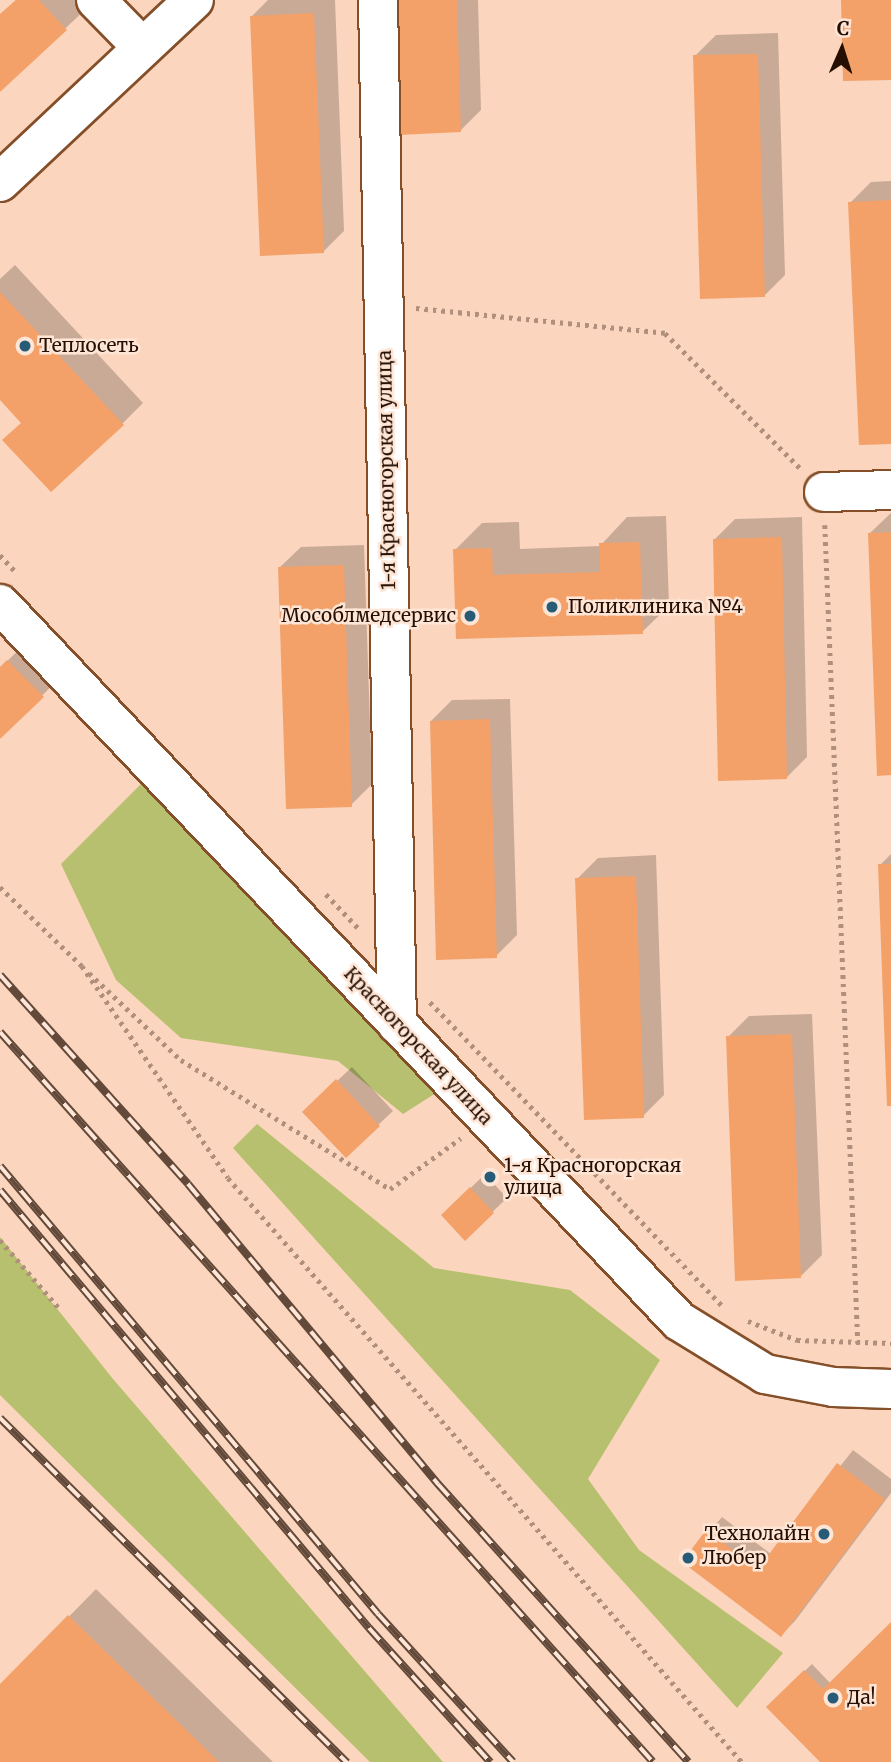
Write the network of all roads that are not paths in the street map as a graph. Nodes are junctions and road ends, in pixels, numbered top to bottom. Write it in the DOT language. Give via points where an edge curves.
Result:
graph roads {
  1 [pos="96,0"];
  2 [pos="194,0"];
  3 [pos="379,0"];
  4 [pos="141,46"];
  5 [pos="0,182"];
  6 [pos="891,489"];
  7 [pos="824,492"];
  8 [pos="0,604"];
  9 [pos="397,1024"];
  10 [pos="891,1389"];
  1 -- 4 [label="street"];
  2 -- 4 [label="street"];
  3 -- 9 [label="street, 1-я Красногорская улица"];
  4 -- 5 [label="street"];
  6 -- 7 [label="street"];
  8 -- 9 [label="street, Красногорская улица"];
  9 -- 10 [label="street, Красногорская улица" via="679,1321 765,1374 834,1387"];
}
